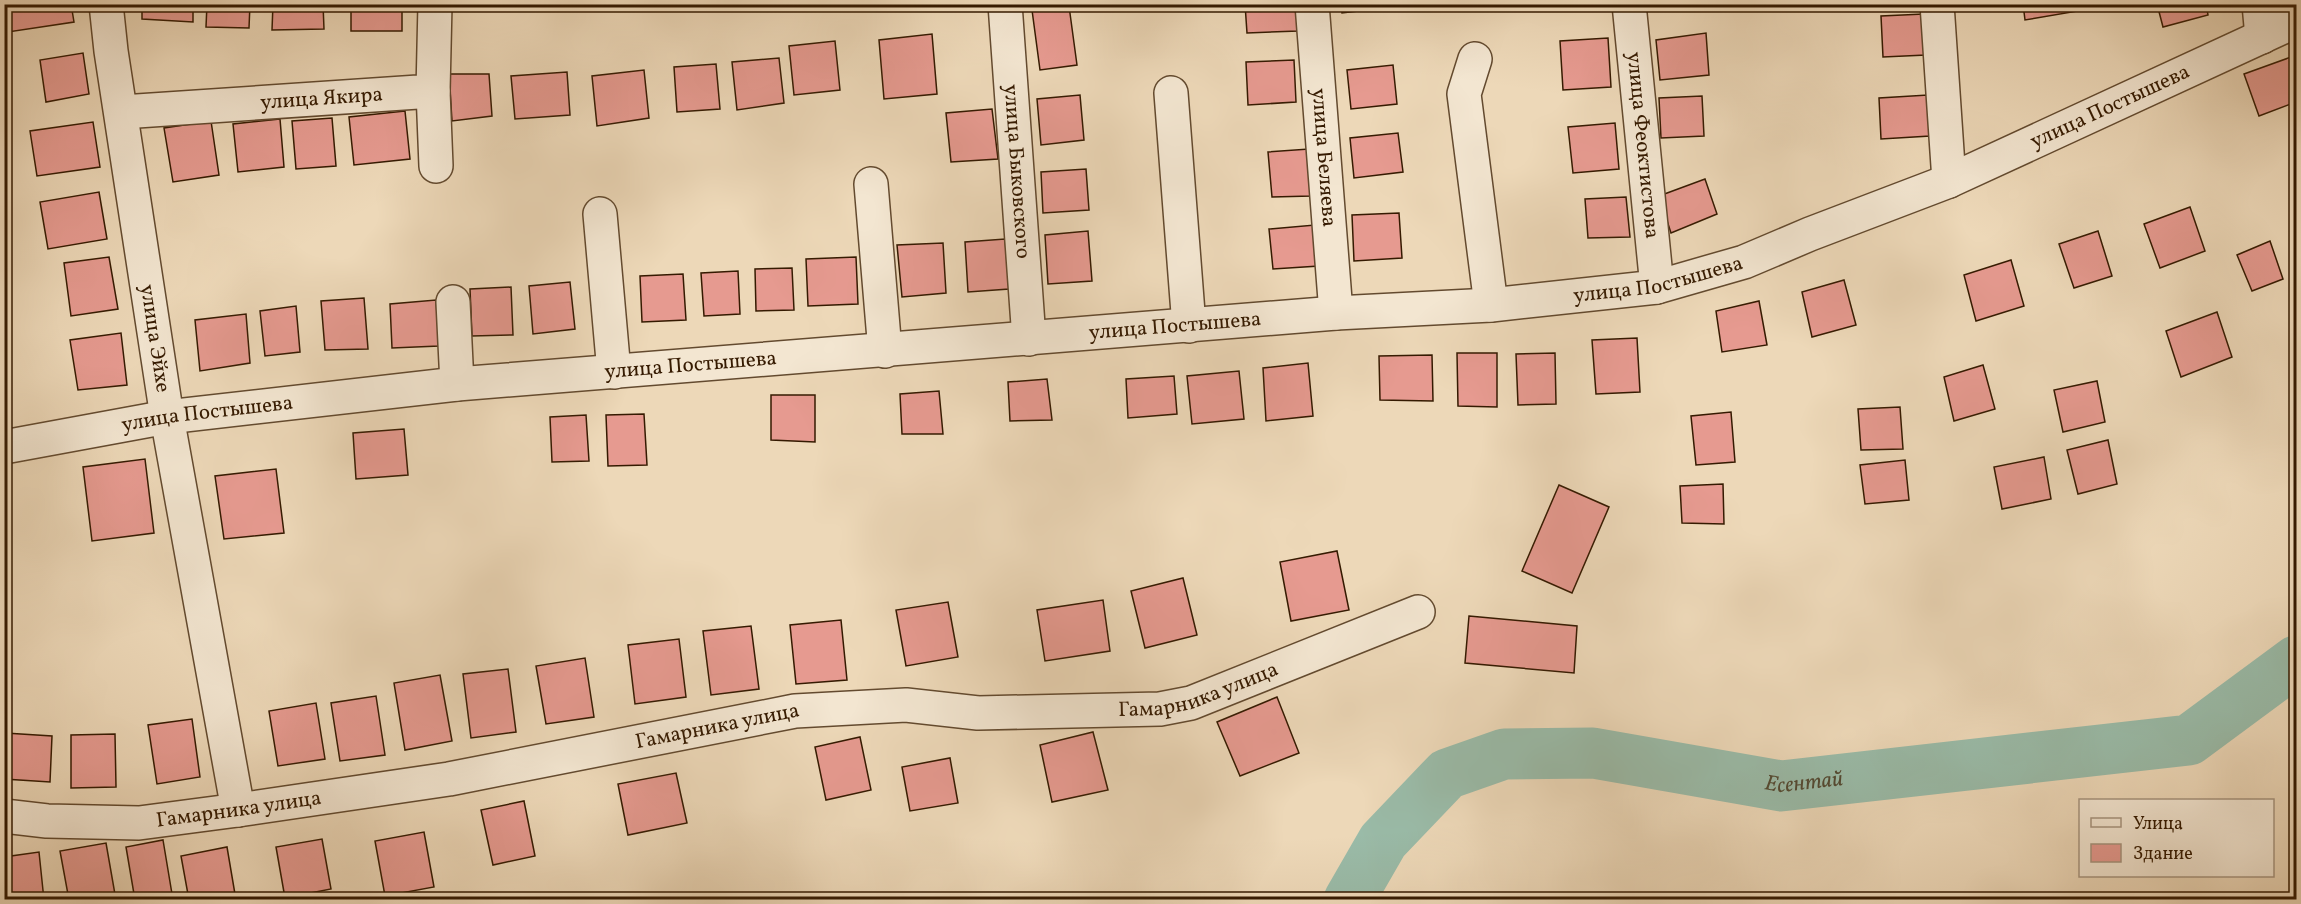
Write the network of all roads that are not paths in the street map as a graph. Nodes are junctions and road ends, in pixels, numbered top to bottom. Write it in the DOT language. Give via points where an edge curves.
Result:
graph roads {
  1 [pos="106,4"];
  2 [pos="435,4"];
  3 [pos="1005,4"];
  4 [pos="1312,4"];
  5 [pos="1629,4"];
  6 [pos="1937,4"];
  7 [pos="2259,4"];
  8 [pos="2296,21"];
  9 [pos="2262,36"];
  10 [pos="1475,59"];
  11 [pos="434,91"];
  12 [pos="1171,93"];
  13 [pos="122,112"];
  14 [pos="436,165"];
  15 [pos="1949,182"];
  16 [pos="871,184"];
  17 [pos="600,214"];
  18 [pos="1657,287"];
  19 [pos="453,302"];
  20 [pos="1491,305"];
  21 [pos="1336,313"];
  22 [pos="1189,326"];
  23 [pos="1029,339"];
  24 [pos="885,351"];
  25 [pos="614,372"];
  26 [pos="457,384"];
  27 [pos="167,417"];
  28 [pos="4,447"];
  29 [pos="1418,612"];
  30 [pos="238,810"];
  31 [pos="4,816"];
  1 -- 13 [label="street, улица Эйхе"];
  2 -- 11 [label="street"];
  3 -- 23 [label="street, улица Быковского"];
  4 -- 21 [label="street, улица Беляева"];
  5 -- 18 [label="street, улица Феоктистова"];
  6 -- 15 [label="street"];
  7 -- 9 [label="street"];
  8 -- 9 [label="street, улица Постышева"];
  9 -- 15 [label="street, улица Постышева"];
  10 -- 20 [label="street" via="1464,94"];
  11 -- 13 [label="street, улица Якира"];
  11 -- 14 [label="street"];
  12 -- 22 [label="street"];
  13 -- 27 [label="street, улица Эйхе"];
  15 -- 18 [label="street, улица Постышева" via="1744,262"];
  16 -- 24 [label="street"];
  17 -- 25 [label="street"];
  18 -- 20 [label="street, улица Постышева"];
  19 -- 26 [label="street"];
  20 -- 21 [label="street, улица Постышева"];
  21 -- 22 [label="street, улица Постышева"];
  22 -- 23 [label="street, улица Постышева"];
  23 -- 24 [label="street, улица Постышева"];
  24 -- 25 [label="street, улица Постышева"];
  25 -- 26 [label="street, улица Постышева"];
  26 -- 27 [label="street, улица Постышева"];
  27 -- 28 [label="street, улица Постышева"];
  27 -- 30 [label="street, улица Эйхе"];
  29 -- 30 [label="street, Гамарника улица" via="1191,703 1160,709 978,713 906,705 795,711 449,779"];
  30 -- 31 [label="street, Гамарника улица" via="139,823"];
}
